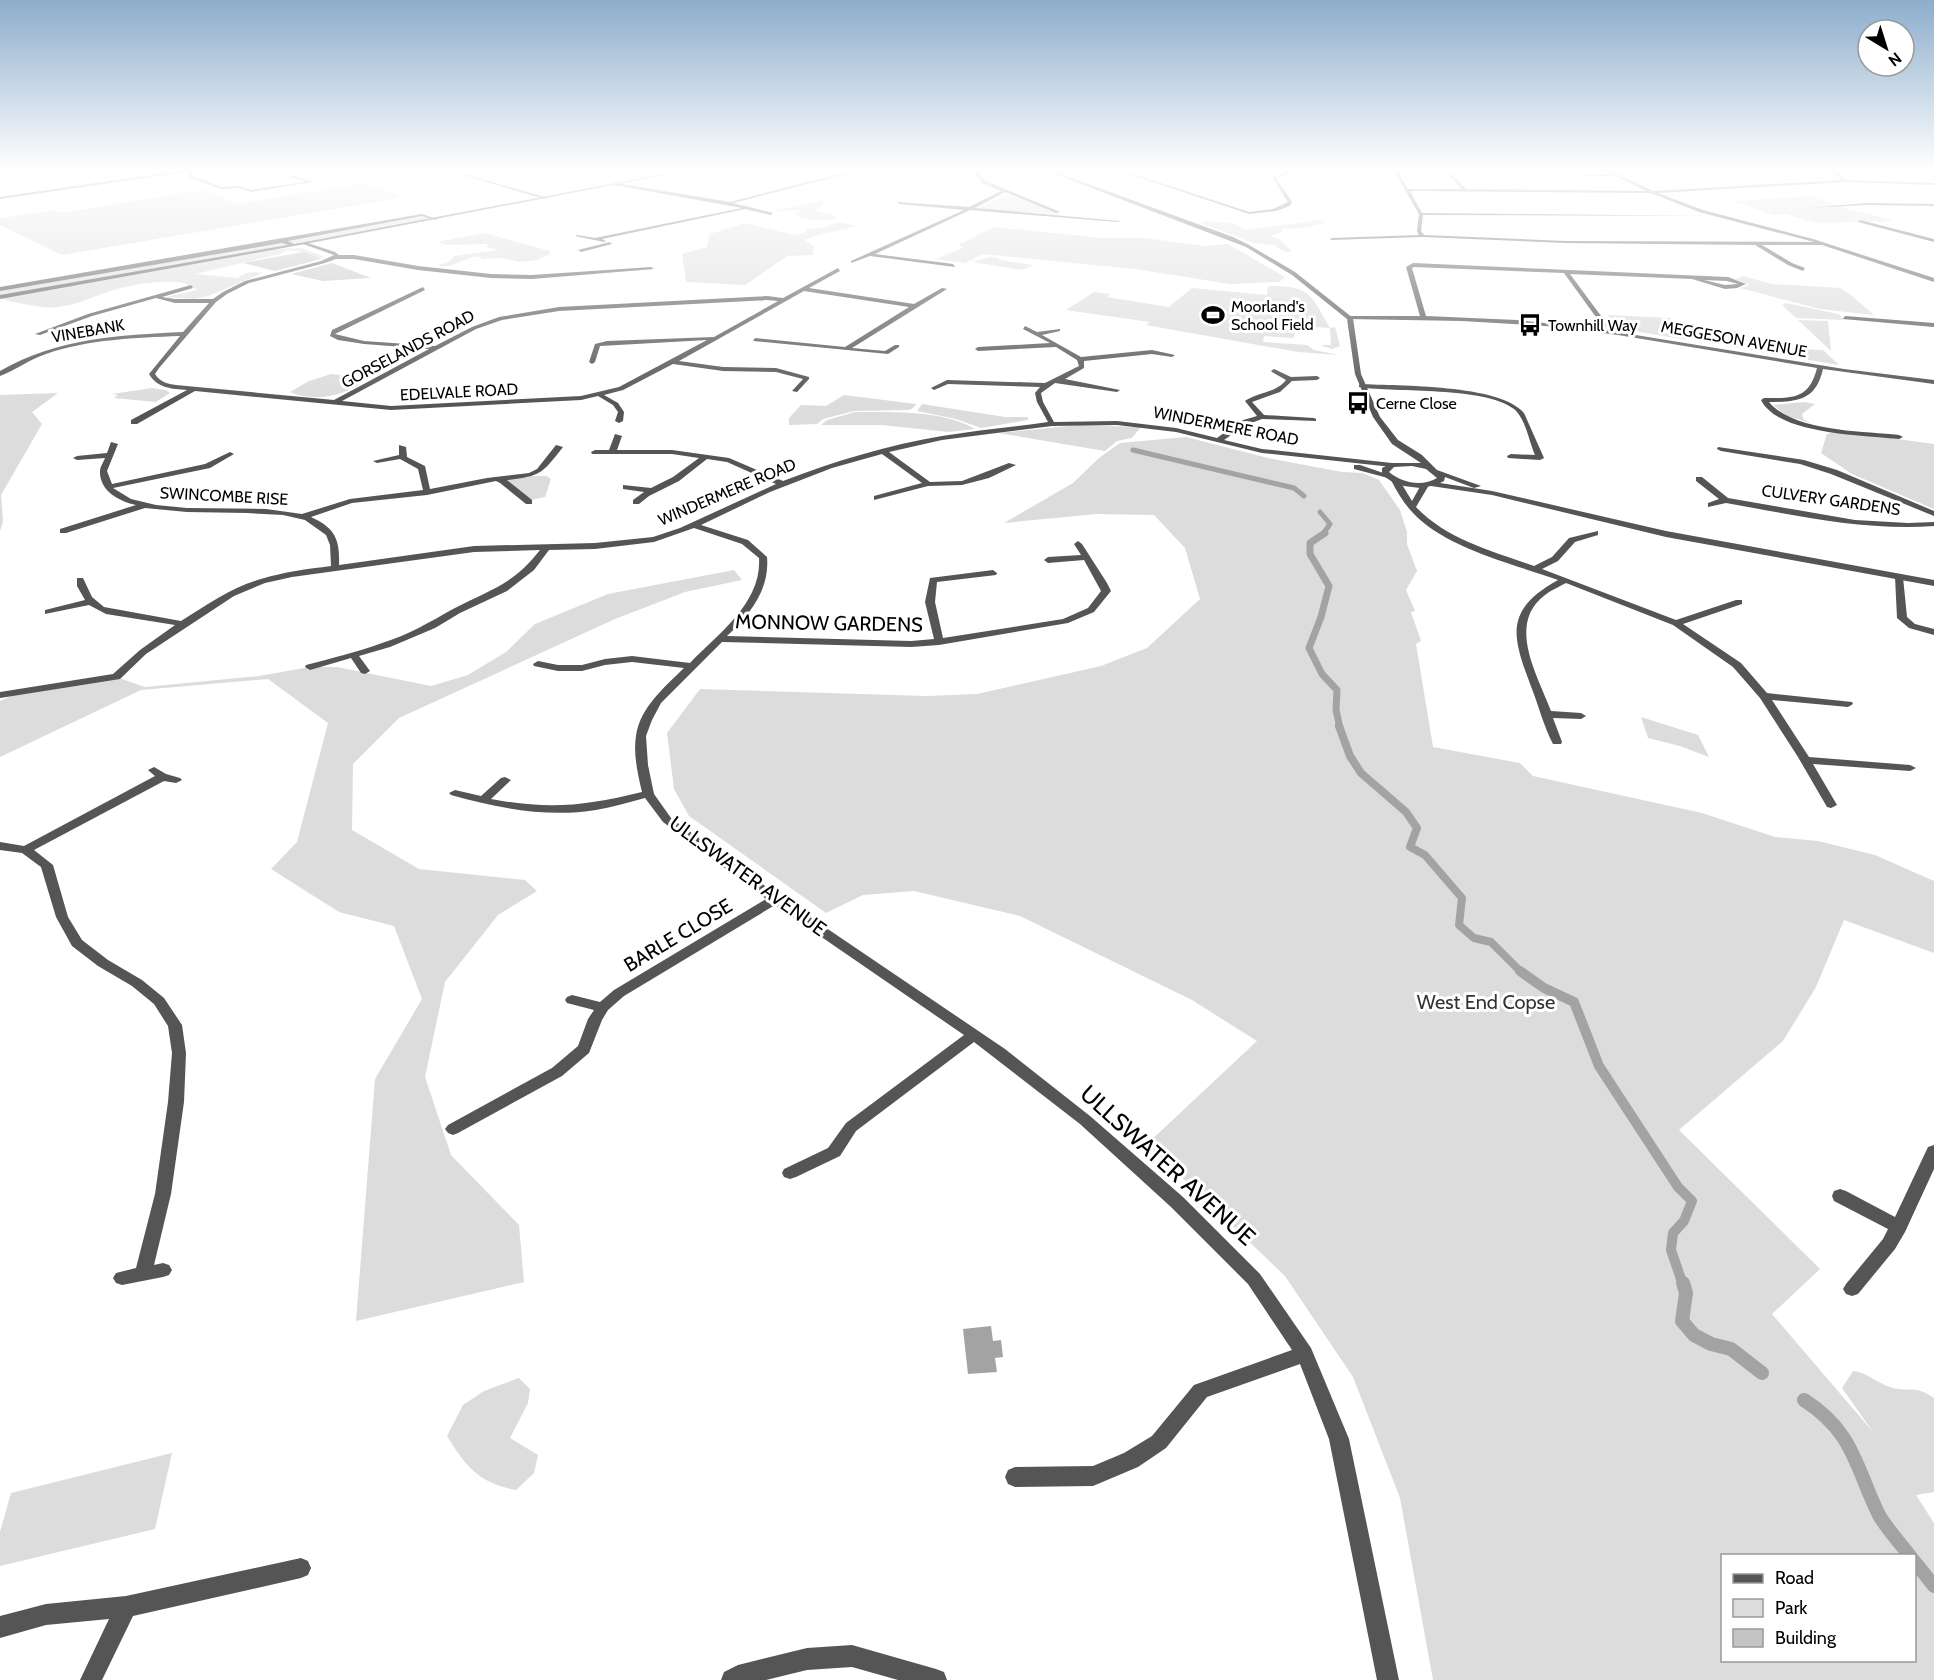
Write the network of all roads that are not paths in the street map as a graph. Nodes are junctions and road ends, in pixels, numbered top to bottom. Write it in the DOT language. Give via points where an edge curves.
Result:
graph roads {
  1 [pos="250,246"];
  2 [pos="290,246"];
  3 [pos="315,246"];
  4 [pos="596,246"];
  5 [pos="886,246"];
  6 [pos="1248,246"];
  7 [pos="1760,246"];
  8 [pos="1829,246"];
  9 [pos="581,250"];
  10 [pos="869,254"];
  11 [pos="335,257"];
  12 [pos="853,262"];
  13 [pos="651,269"];
  14 [pos="1803,269"];
  15 [pos="838,270"];
  16 [pos="945,270"];
  17 [pos="1566,272"];
  18 [pos="1694,278"];
  19 [pos="1934,280"];
  20 [pos="191,287"];
  21 [pos="0,289"];
  22 [pos="423,289"];
  23 [pos="802,289"];
  24 [pos="944,290"];
  25 [pos="922,295"];
  26 [pos="932,296"];
  27 [pos="0,297"];
  28 [pos="155,297"];
  29 [pos="782,300"];
  30 [pos="214,301"];
  31 [pos="916,306"];
  32 [pos="1350,318"];
  33 [pos="1845,318"];
  34 [pos="1424,319"];
  35 [pos="1934,325"];
  36 [pos="1025,328"];
  37 [pos="1058,330"];
  38 [pos="1602,330"];
  39 [pos="38,334"];
  40 [pos="185,334"];
  41 [pos="1035,334"];
  42 [pos="713,338"];
  43 [pos="755,340"];
  44 [pos="1057,345"];
  45 [pos="897,346"];
  46 [pos="436,348"];
  47 [pos="847,348"];
  48 [pos="978,349"];
  49 [pos="1172,355"];
  50 [pos="1080,359"];
  51 [pos="592,362"];
  52 [pos="671,362"];
  53 [pos="1820,368"];
  54 [pos="1274,371"];
  55 [pos="0,374"];
  56 [pos="1317,378"];
  57 [pos="1290,379"];
  58 [pos="1058,380"];
  59 [pos="1934,382"];
  60 [pos="1046,385"];
  61 [pos="1361,386"];
  62 [pos="934,388"];
  63 [pos="194,389"];
  64 [pos="1117,390"];
  65 [pos="795,391"];
  66 [pos="600,395"];
  67 [pos="334,403"];
  68 [pos="1262,417"];
  69 [pos="1314,420"];
  70 [pos="619,421"];
  71 [pos="134,422"];
  72 [pos="1052,424"];
  73 [pos="618,436"];
  74 [pos="1899,437"];
  75 [pos="1217,441"];
  76 [pos="1395,442"];
  77 [pos="114,444"];
  78 [pos="402,447"];
  79 [pos="559,447"];
  80 [pos="1721,449"];
  81 [pos="883,451"];
  82 [pos="595,452"];
  83 [pos="612,452"];
  84 [pos="108,454"];
  85 [pos="230,454"];
  86 [pos="403,456"];
  87 [pos="1511,456"];
  88 [pos="77,458"];
  89 [pos="704,458"];
  90 [pos="1540,458"];
  91 [pos="1394,460"];
  92 [pos="377,461"];
  93 [pos="1339,461"];
  94 [pos="1012,465"];
  95 [pos="1545,466"];
  96 [pos="1428,467"];
  97 [pos="220,468"];
  98 [pos="1439,472"];
  99 [pos="1391,478"];
  100 [pos="491,479"];
  101 [pos="1699,479"];
  102 [pos="781,483"];
  103 [pos="927,484"];
  104 [pos="1428,484"];
  105 [pos="109,487"];
  106 [pos="626,487"];
  107 [pos="652,491"];
  108 [pos="427,493"];
  109 [pos="1492,493"];
  110 [pos="118,494"];
  111 [pos="877,498"];
  112 [pos="1725,500"];
  113 [pos="529,502"];
  114 [pos="636,502"];
  115 [pos="144,505"];
  116 [pos="1711,505"];
  117 [pos="1413,506"];
  118 [pos="1934,514"];
  119 [pos="305,516"];
  120 [pos="1934,524"];
  121 [pos="694,525"];
  122 [pos="63,531"];
  123 [pos="1595,533"];
  124 [pos="1078,544"];
  125 [pos="548,547"];
  126 [pos="1086,557"];
  127 [pos="1048,560"];
  128 [pos="335,568"];
  129 [pos="1535,569"];
  130 [pos="993,573"];
  131 [pos="1899,577"];
  132 [pos="80,580"];
  133 [pos="1565,580"];
  134 [pos="1934,583"];
  135 [pos="90,602"];
  136 [pos="1739,602"];
  137 [pos="48,612"];
  138 [pos="1676,623"];
  139 [pos="183,624"];
  140 [pos="1934,632"];
  141 [pos="718,639"];
  142 [pos="939,642"];
  143 [pos="353,656"];
  144 [pos="538,664"];
  145 [pos="691,666"];
  146 [pos="310,667"];
  147 [pos="365,671"];
  148 [pos="0,695"];
  149 [pos="1764,696"];
  150 [pos="1848,704"];
  151 [pos="1546,714"];
  152 [pos="1581,716"];
  153 [pos="1557,742"];
  154 [pos="1806,760"];
  155 [pos="1910,768"];
  156 [pos="176,780"];
  157 [pos="505,780"];
  158 [pos="455,793"];
  159 [pos="648,794"];
  160 [pos="483,801"];
  161 [pos="1831,805"];
  162 [pos="0,846"];
  163 [pos="26,850"];
  164 [pos="775,899"];
  165 [pos="572,1000"];
  166 [pos="603,1007"];
  167 [pos="974,1035"];
  168 [pos="453,1129"];
  169 [pos="1934,1151"];
  170 [pos="790,1173"];
  171 [pos="1840,1196"];
  172 [pos="1899,1227"];
  173 [pos="163,1270"];
  174 [pos="143,1274"];
  175 [pos="122,1278"];
  176 [pos="1852,1289"];
  177 [pos="1305,1354"];
  178 [pos="1015,1477"];
  179 [pos="301,1568"];
  180 [pos="126,1607"];
  181 [pos="0,1627"];
  182 [pos="91,1680"];
  183 [pos="732,1680"];
  184 [pos="936,1680"];
  185 [pos="1388,1680"];
  1 -- 21 [label="street"];
  2 -- 27 [label="street"];
  3 -- 11 [label="street"];
  4 -- 9 [label="street"];
  5 -- 10 [label="street"];
  6 -- 32 [label="street" via="1299,276"];
  7 -- 14 [label="street"];
  8 -- 19 [label="street"];
  10 -- 12 [label="street"];
  10 -- 16 [label="street" via="957,265"];
  11 -- 13 [label="street" via="491,276"];
  11 -- 30 [label="street, EDELVALE ROAD" via="252,278"];
  15 -- 23 [label="street, EDELVALE ROAD"];
  17 -- 18 [label="street"];
  17 -- 34 [label="street" via="1409,266"];
  17 -- 38 [label="street" via="1604,324"];
  18 -- 18 [label="street" via="1728,279 1743,284 1720,286"];
  20 -- 28 [label="street"];
  22 -- 46 [label="street" via="332,335 352,341"];
  23 -- 29 [label="street, EDELVALE ROAD"];
  23 -- 31 [label="street"];
  24 -- 26 [label="street"];
  25 -- 26 [label="street"];
  26 -- 31 [label="street"];
  28 -- 30 [label="street"];
  28 -- 39 [label="street"];
  29 -- 42 [label="street, EDELVALE ROAD"];
  29 -- 46 [label="street, GORSELANDS ROAD" via="756,298 533,312 490,321"];
  30 -- 40 [label="street, EDELVALE ROAD"];
  31 -- 47 [label="street"];
  32 -- 34 [label="street, MEGGESON AVENUE"];
  32 -- 61 [label="street"];
  33 -- 35 [label="street"];
  34 -- 38 [label="street, MEGGESON AVENUE" via="1515,321"];
  36 -- 41 [label="street"];
  37 -- 41 [label="street"];
  38 -- 53 [label="street, MEGGESON AVENUE"];
  40 -- 55 [label="street, VINEBANK" via="83,342 26,358"];
  40 -- 63 [label="street, EDELVALE ROAD" via="152,374 162,384"];
  41 -- 44 [label="street"];
  42 -- 51 [label="street" via="607,343 597,345"];
  42 -- 52 [label="street, EDELVALE ROAD"];
  43 -- 47 [label="street"];
  44 -- 48 [label="street" via="1011,348 995,344"];
  44 -- 50 [label="street"];
  45 -- 47 [label="street" via="886,353"];
  46 -- 67 [label="street, GORSELANDS ROAD"];
  49 -- 50 [label="street" via="1152,352"];
  50 -- 58 [label="street" via="1082,367 1077,372"];
  52 -- 65 [label="street" via="723,369 783,369 807,378"];
  52 -- 66 [label="street, EDELVALE ROAD" via="621,389"];
  53 -- 59 [label="street, MEGGESON AVENUE"];
  53 -- 74 [label="street" via="1812,390 1785,400 1764,400 1767,408 1822,432"];
  54 -- 57 [label="street"];
  56 -- 57 [label="street"];
  57 -- 68 [label="street" via="1280,389 1248,401"];
  58 -- 60 [label="street"];
  58 -- 64 [label="street"];
  60 -- 62 [label="street" via="945,379"];
  60 -- 72 [label="street" via="1038,393"];
  61 -- 76 [label="street"];
  61 -- 90 [label="street" via="1446,392 1506,403 1518,412"];
  63 -- 67 [label="street, EDELVALE ROAD"];
  63 -- 71 [label="street"];
  66 -- 67 [label="street, EDELVALE ROAD" via="401,408"];
  66 -- 70 [label="street" via="616,404 621,412"];
  68 -- 69 [label="street"];
  68 -- 75 [label="street" via="1243,423"];
  72 -- 75 [label="street, WINDERMERE ROAD" via="1126,423"];
  72 -- 81 [label="street, WINDERMERE ROAD" via="942,438"];
  73 -- 83 [label="street"];
  75 -- 93 [label="street, WINDERMERE ROAD"];
  76 -- 91 [label="street"];
  76 -- 96 [label="street"];
  77 -- 84 [label="street"];
  78 -- 86 [label="street"];
  79 -- 100 [label="street, SWINCOMBE RISE" via="540,471"];
  80 -- 118 [label="street, CULVERY GARDENS" via="1823,469"];
  81 -- 102 [label="street, WINDERMERE ROAD"];
  81 -- 103 [label="street"];
  82 -- 83 [label="street"];
  83 -- 89 [label="street" via="672,452"];
  84 -- 88 [label="street"];
  84 -- 105 [label="street" via="102,471"];
  85 -- 105 [label="street" via="207,466"];
  86 -- 92 [label="street"];
  86 -- 108 [label="street" via="422,468"];
  87 -- 90 [label="street"];
  89 -- 102 [label="street" via="735,461"];
  89 -- 107 [label="street"];
  90 -- 95 [label="street"];
  91 -- 93 [label="street, WINDERMERE ROAD"];
  91 -- 96 [label="street, WINDERMERE ROAD"];
  91 -- 99 [label="street" via="1385,470"];
  93 -- 99 [label="street, WINDERMERE ROAD"];
  94 -- 103 [label="street" via="962,483"];
  96 -- 98 [label="street"];
  97 -- 110 [label="street"];
  98 -- 104 [label="street" via="1441,479"];
  98 -- 109 [label="street"];
  99 -- 104 [label="street, WINDERMERE ROAD"];
  99 -- 117 [label="street"];
  100 -- 108 [label="street, SWINCOMBE RISE"];
  100 -- 113 [label="street" via="504,481"];
  101 -- 112 [label="street, CULVERY GARDENS"];
  102 -- 121 [label="street, WINDERMERE ROAD"];
  103 -- 111 [label="street"];
  104 -- 109 [label="street"];
  104 -- 117 [label="street"];
  105 -- 110 [label="street, SWINCOMBE RISE"];
  106 -- 107 [label="street"];
  107 -- 114 [label="street"];
  108 -- 119 [label="street, SWINCOMBE RISE" via="350,501"];
  109 -- 131 [label="street" via="1666,534"];
  110 -- 115 [label="street, SWINCOMBE RISE"];
  112 -- 116 [label="street, CULVERY GARDENS"];
  112 -- 120 [label="street, CULVERY GARDENS" via="1862,523"];
  115 -- 119 [label="street, SWINCOMBE RISE" via="180,511 264,510"];
  115 -- 122 [label="street"];
  117 -- 129 [label="street" via="1430,524"];
  119 -- 128 [label="street, SWINCOMBE RISE" via="333,537"];
  121 -- 125 [label="street, WINDERMERE ROAD" via="638,542"];
  121 -- 141 [label="street, ULLSWATER AVENUE" via="745,542 763,557 764,570 756,592 745,612"];
  123 -- 129 [label="street" via="1572,540 1555,559"];
  124 -- 126 [label="street, MONNOW GARDENS"];
  125 -- 128 [label="street, WINDERMERE ROAD" via="474,549"];
  125 -- 143 [label="street" via="531,568 502,590 412,636"];
  126 -- 127 [label="street"];
  126 -- 142 [label="street, MONNOW GARDENS" via="1106,591 1091,610 1065,621"];
  128 -- 139 [label="street, WINDERMERE ROAD" via="247,586"];
  129 -- 133 [label="street"];
  130 -- 142 [label="street, MONNOW GARDENS" via="932,577 930,602"];
  131 -- 134 [label="street"];
  131 -- 140 [label="street" via="1902,618 1912,626"];
  132 -- 135 [label="street"];
  133 -- 138 [label="street"];
  133 -- 151 [label="street" via="1541,593 1527,609 1520,632"];
  135 -- 137 [label="street"];
  135 -- 139 [label="street" via="105,611"];
  136 -- 138 [label="street"];
  138 -- 149 [label="street" via="1737,665"];
  139 -- 148 [label="street, WINDERMERE ROAD" via="142,652 116,677"];
  141 -- 142 [label="street, MONNOW GARDENS"];
  141 -- 145 [label="street, ULLSWATER AVENUE"];
  143 -- 146 [label="street"];
  143 -- 147 [label="street"];
  144 -- 145 [label="street" via="582,668 632,659"];
  145 -- 159 [label="street, ULLSWATER AVENUE" via="656,702 641,736"];
  149 -- 150 [label="street"];
  149 -- 154 [label="street"];
  151 -- 152 [label="street"];
  151 -- 153 [label="street"];
  154 -- 155 [label="street"];
  154 -- 161 [label="street"];
  156 -- 163 [label="street" via="158,773"];
  157 -- 160 [label="street"];
  158 -- 160 [label="street"];
  159 -- 160 [label="street" via="593,807 560,809 526,809"];
  159 -- 164 [label="street, ULLSWATER AVENUE" via="667,820"];
  162 -- 163 [label="street"];
  163 -- 174 [label="street" via="47,865 62,917 77,943 149,992 175,1025 179,1053 176,1102 163,1194"];
  164 -- 166 [label="street, BARLE CLOSE" via="619,993"];
  164 -- 167 [label="street, ULLSWATER AVENUE"];
  165 -- 166 [label="street"];
  166 -- 168 [label="street, BARLE CLOSE" via="584,1048 557,1072"];
  167 -- 170 [label="street" via="851,1127 834,1152"];
  167 -- 177 [label="street, ULLSWATER AVENUE" via="1085,1120 1177,1202 1254,1279"];
  169 -- 172 [label="street"];
  171 -- 172 [label="street"];
  172 -- 176 [label="street"];
  173 -- 174 [label="street"];
  174 -- 175 [label="street"];
  177 -- 178 [label="street" via="1201,1391 1159,1442 1102,1473"];
  177 -- 185 [label="street, ULLSWATER AVENUE" via="1339,1439"];
  179 -- 180 [label="street"];
  180 -- 181 [label="street" via="66,1611"];
  180 -- 182 [label="street"];
  183 -- 184 [label="street" via="807,1659 852,1656"];
}
